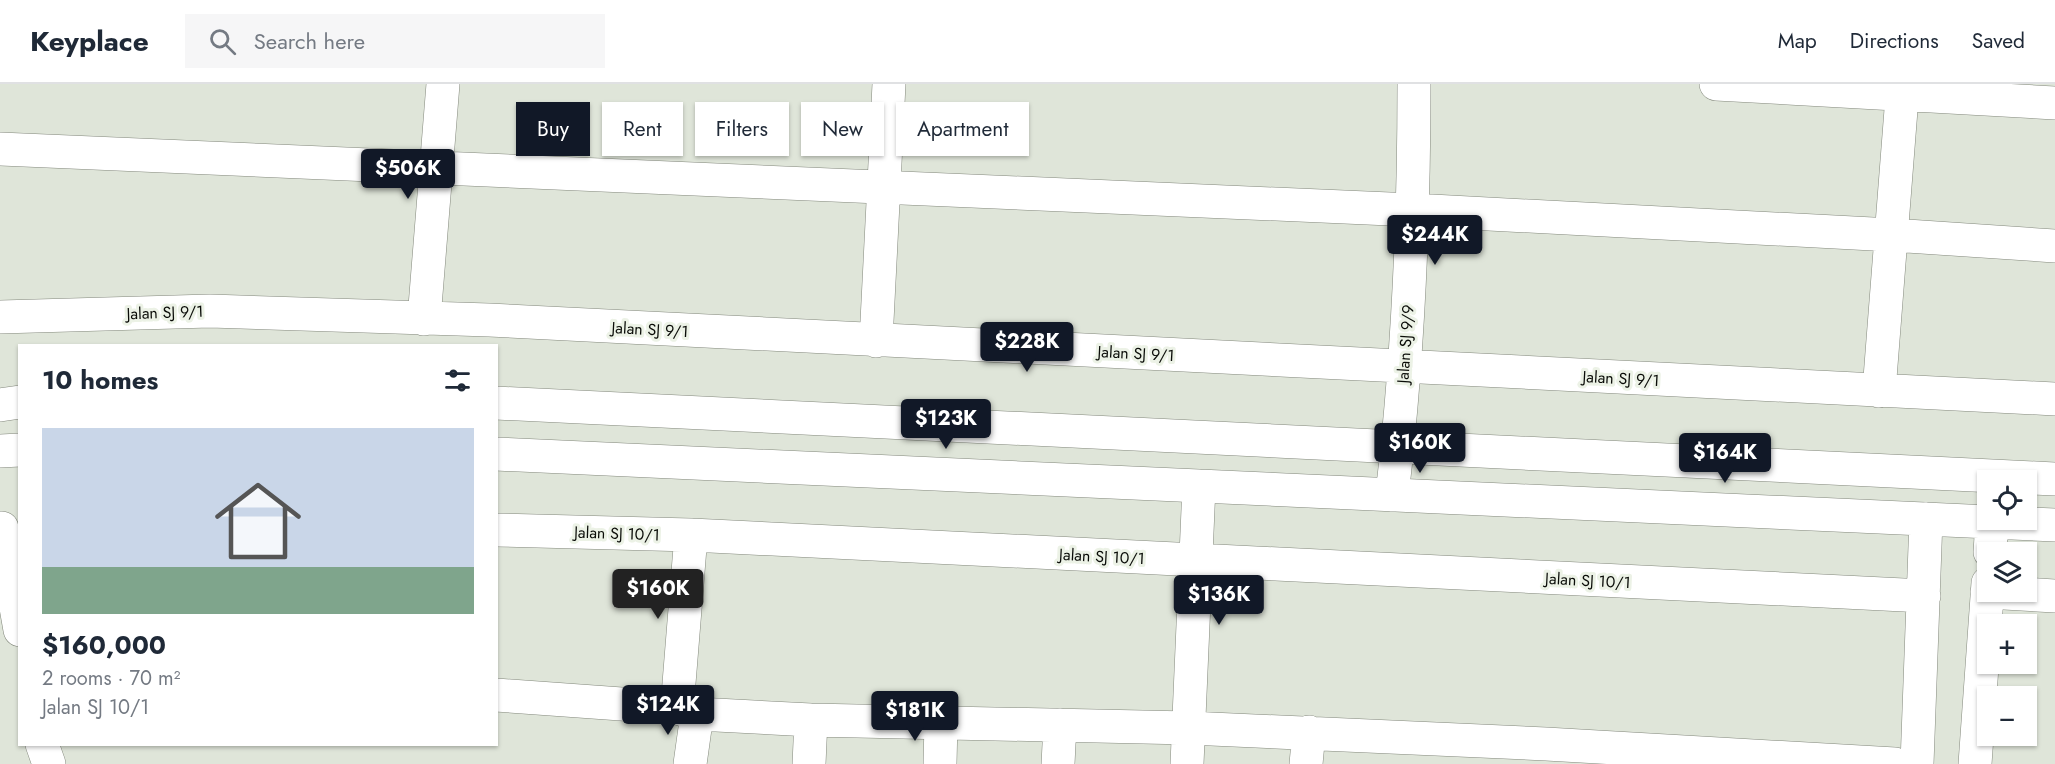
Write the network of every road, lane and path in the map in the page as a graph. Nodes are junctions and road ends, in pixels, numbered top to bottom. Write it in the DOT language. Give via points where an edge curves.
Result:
graph roads {
  1 [pos="443,84"];
  2 [pos="888,84"];
  3 [pos="1414,84"];
  4 [pos="1716,84"];
  5 [pos="1903,89"];
  6 [pos="2055,103"];
  7 [pos="0,149"];
  8 [pos="436,169"];
  9 [pos="884,188"];
  10 [pos="1413,210"];
  11 [pos="1892,235"];
  12 [pos="2055,246"];
  13 [pos="0,316"];
  14 [pos="424,319"];
  15 [pos="876,341"];
  16 [pos="1403,366"];
  17 [pos="1879,391"];
  18 [pos="2055,399"];
  19 [pos="18,402"];
  20 [pos="498,403"];
  21 [pos="0,405"];
  22 [pos="1398,447"];
  23 [pos="18,450"];
  24 [pos="0,451"];
  25 [pos="498,454"];
  26 [pos="2055,479"];
  27 [pos="1199,486"];
  28 [pos="1392,495"];
  29 [pos="1926,519"];
  30 [pos="2055,525"];
  31 [pos="7,527"];
  32 [pos="498,530"];
  33 [pos="691,535"];
  34 [pos="1991,537"];
  35 [pos="1196,561"];
  36 [pos="2037,594"];
  37 [pos="2055,596"];
  38 [pos="1924,597"];
  39 [pos="1986,602"];
  40 [pos="18,614"];
  41 [pos="498,695"];
  42 [pos="687,711"];
  43 [pos="811,720"];
  44 [pos="941,722"];
  45 [pos="1060,725"];
  46 [pos="1189,728"];
  47 [pos="43,746"];
  48 [pos="1307,748"];
  49 [pos="1430,751"];
  50 [pos="1546,754"];
  51 [pos="1664,757"];
  52 [pos="1786,761"];
  53 [pos="49,764"];
  54 [pos="690,764"];
  55 [pos="809,764"];
  56 [pos="940,764"];
  57 [pos="1058,764"];
  58 [pos="1187,764"];
  59 [pos="1895,764"];
  60 [pos="1917,764"];
  61 [pos="1975,764"];
  1 -- 8 [label="street"];
  2 -- 9 [label="street"];
  3 -- 10 [label="street, Jalan SJ 9/9"];
  4 -- 5 [label="street"];
  5 -- 6 [label="street"];
  5 -- 11 [label="street"];
  7 -- 8 [label="street"];
  8 -- 9 [label="street"];
  8 -- 14 [label="street"];
  9 -- 10 [label="street"];
  9 -- 15 [label="street"];
  10 -- 11 [label="street"];
  10 -- 16 [label="street, Jalan SJ 9/9"];
  11 -- 12 [label="street"];
  11 -- 17 [label="street"];
  13 -- 14 [label="street, Jalan SJ 9/1" via="210,311"];
  14 -- 15 [label="street, Jalan SJ 9/1"];
  15 -- 16 [label="street, Jalan SJ 9/1"];
  16 -- 17 [label="street, Jalan SJ 9/1"];
  16 -- 22 [label="street, Jalan SJ 9/9"];
  17 -- 18 [label="street, Jalan SJ 9/1"];
  19 -- 21 [label="street"];
  20 -- 22 [label="street"];
  22 -- 26 [label="street"];
  22 -- 28 [label="street, Jalan SJ 9/9"];
  23 -- 24 [label="street"];
  25 -- 27 [label="street"];
  27 -- 28 [label="street"];
  27 -- 35 [label="street"];
  28 -- 29 [label="street"];
  29 -- 34 [label="street"];
  29 -- 38 [label="street"];
  30 -- 34 [label="street"];
  31 -- 40 [label="street"];
  32 -- 33 [label="street, Jalan SJ 10/1"];
  33 -- 35 [label="street, Jalan SJ 10/1"];
  33 -- 42 [label="street"];
  35 -- 38 [label="street, Jalan SJ 10/1"];
  35 -- 46 [label="street"];
  36 -- 37 [label="street"];
  38 -- 60 [label="street"];
  39 -- 61 [label="street"];
  41 -- 42 [label="street"];
  42 -- 43 [label="street"];
  42 -- 54 [label="street"];
  43 -- 44 [label="street"];
  43 -- 55 [label="street"];
  44 -- 45 [label="street"];
  44 -- 56 [label="street"];
  45 -- 46 [label="street"];
  45 -- 57 [label="street"];
  46 -- 48 [label="street"];
  46 -- 58 [label="street"];
  47 -- 53 [label="street"];
  48 -- 49 [label="street"];
  49 -- 50 [label="street"];
  50 -- 51 [label="street"];
  51 -- 52 [label="street"];
  52 -- 59 [label="street"];
}
